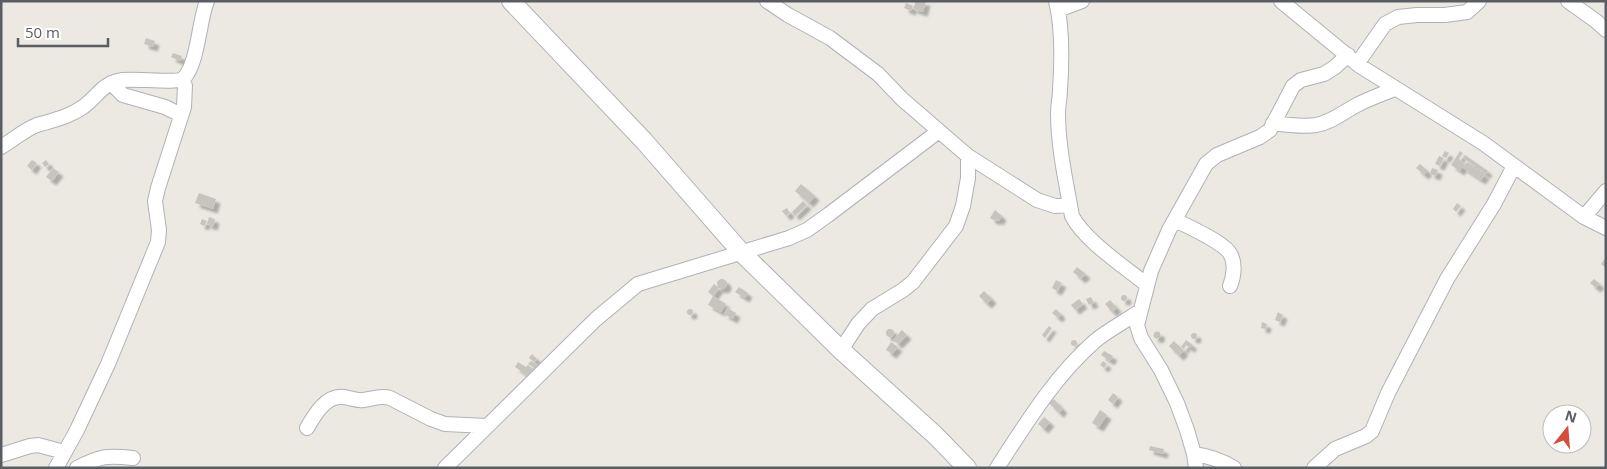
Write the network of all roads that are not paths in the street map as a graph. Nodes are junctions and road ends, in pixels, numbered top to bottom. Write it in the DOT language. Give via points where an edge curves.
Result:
graph roads {
  1 [pos="207,1"];
  2 [pos="511,1"];
  3 [pos="768,1"];
  4 [pos="1082,1"];
  5 [pos="1282,1"];
  6 [pos="1479,1"];
  7 [pos="1568,1"];
  8 [pos="1057,6"];
  9 [pos="1606,30"];
  10 [pos="1352,59"];
  11 [pos="182,79"];
  12 [pos="110,84"];
  13 [pos="1395,89"];
  14 [pos="181,115"];
  15 [pos="1273,123"];
  16 [pos="939,132"];
  17 [pos="1,147"];
  18 [pos="968,156"];
  19 [pos="1514,166"];
  20 [pos="1606,192"];
  21 [pos="1070,205"];
  22 [pos="1584,217"];
  23 [pos="1175,220"];
  24 [pos="1606,228"];
  25 [pos="741,252"];
  26 [pos="1148,285"];
  27 [pos="1230,286"];
  28 [pos="1140,311"];
  29 [pos="841,350"];
  30 [pos="487,426"];
  31 [pos="307,428"];
  32 [pos="64,452"];
  33 [pos="1,455"];
  34 [pos="133,458"];
  35 [pos="1195,461"];
  36 [pos="958,465"];
  37 [pos="56,468"];
  38 [pos="77,468"];
  39 [pos="445,468"];
  40 [pos="997,468"];
  41 [pos="1234,468"];
  42 [pos="1314,468"];
  1 -- 11 [label="street" via="192,65"];
  2 -- 25 [label="street" via="644,141"];
  3 -- 16 [label="street" via="830,38 878,74"];
  4 -- 8 [label="street"];
  5 -- 10 [label="street"];
  6 -- 10 [label="street" via="1466,12 1398,17 1386,24"];
  7 -- 9 [label="street"];
  8 -- 21 [label="street" via="1061,49 1059,136"];
  10 -- 13 [label="street"];
  10 -- 15 [label="street" via="1293,86"];
  11 -- 12 [label="street" via="173,82 136,79"];
  11 -- 14 [label="street" via="186,95"];
  12 -- 14 [label="street" via="123,95"];
  12 -- 17 [label="street" via="72,114 36,126"];
  13 -- 15 [label="street" via="1316,125"];
  13 -- 19 [label="street"];
  14 -- 32 [label="street" via="158,188 158,242 108,364"];
  15 -- 23 [label="street" via="1270,130 1260,137 1217,155 1206,164"];
  16 -- 18 [label="street"];
  16 -- 25 [label="street" via="807,230"];
  18 -- 21 [label="street" via="1037,200 1055,206"];
  18 -- 29 [label="street" via="965,197 956,226 913,282 872,309"];
  19 -- 22 [label="street"];
  19 -- 42 [label="street" via="1447,279 1372,431 1336,450"];
  20 -- 22 [label="street"];
  21 -- 26 [label="street" via="1077,225"];
  22 -- 24 [label="street"];
  23 -- 26 [label="street"];
  23 -- 27 [label="street" via="1229,253 1234,270"];
  25 -- 29 [label="street"];
  25 -- 30 [label="street" via="638,284 596,319"];
  26 -- 28 [label="street"];
  28 -- 35 [label="street" via="1137,326 1141,338 1171,388"];
  28 -- 40 [label="street" via="1097,339 1069,365 1047,392"];
  29 -- 36 [label="street" via="936,436"];
  30 -- 31 [label="street" via="446,424 386,397 361,401 344,397 330,399"];
  30 -- 39 [label="street"];
  32 -- 33 [label="street" via="38,445"];
  32 -- 37 [label="street"];
  34 -- 38 [label="street" via="110,455"];
  35 -- 41 [label="street" via="1209,456"];
}
